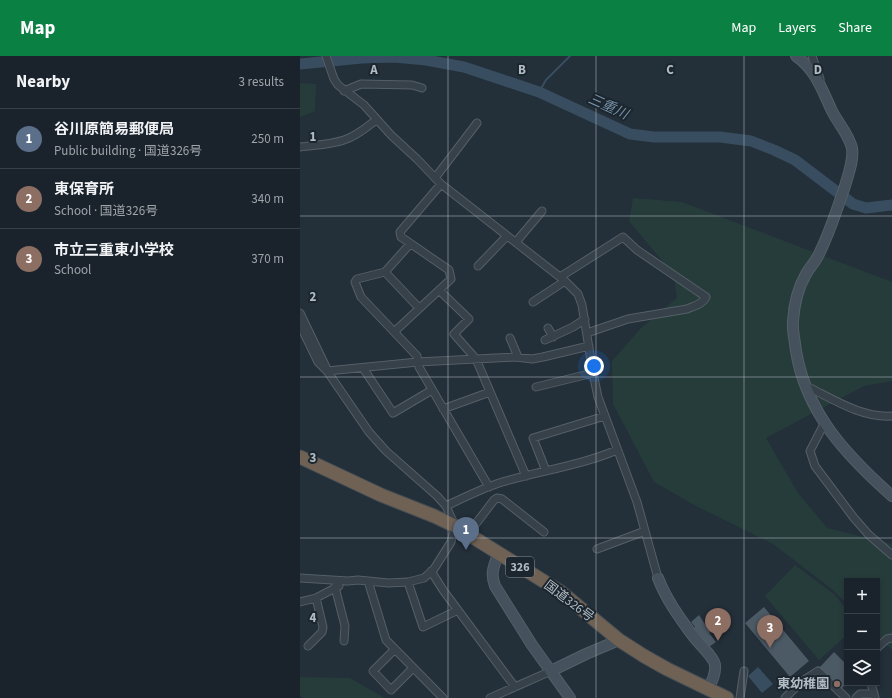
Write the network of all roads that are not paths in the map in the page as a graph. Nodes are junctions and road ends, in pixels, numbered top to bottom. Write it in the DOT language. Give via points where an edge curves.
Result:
graph roads {
  1 [pos="326,56"];
  2 [pos="796,56"];
  3 [pos="812,56"];
  4 [pos="422,88"];
  5 [pos="344,91"];
  6 [pos="824,92"];
  7 [pos="376,120"];
  8 [pos="477,123"];
  9 [pos="300,146"];
  10 [pos="435,178"];
  11 [pos="440,184"];
  12 [pos="542,211"];
  13 [pos="507,236"];
  14 [pos="516,242"];
  15 [pos="410,244"];
  16 [pos="478,266"];
  17 [pos="385,272"];
  18 [pos="562,279"];
  19 [pos="439,290"];
  20 [pos="533,302"];
  21 [pos="419,308"];
  22 [pos="300,313"];
  23 [pos="585,319"];
  24 [pos="300,325"];
  25 [pos="548,328"];
  26 [pos="394,332"];
  27 [pos="587,333"];
  28 [pos="553,337"];
  29 [pos="510,338"];
  30 [pos="545,340"];
  31 [pos="589,346"];
  32 [pos="518,358"];
  33 [pos="476,359"];
  34 [pos="418,362"];
  35 [pos="363,368"];
  36 [pos="327,372"];
  37 [pos="593,373"];
  38 [pos="806,386"];
  39 [pos="536,387"];
  40 [pos="432,390"];
  41 [pos="490,392"];
  42 [pos="443,409"];
  43 [pos="605,416"];
  44 [pos="892,416"];
  45 [pos="824,424"];
  46 [pos="617,450"];
  47 [pos="300,457"];
  48 [pos="546,471"];
  49 [pos="526,476"];
  50 [pos="489,487"];
  51 [pos="892,496"];
  52 [pos="446,506"];
  53 [pos="455,526"];
  54 [pos="645,531"];
  55 [pos="544,532"];
  56 [pos="468,534"];
  57 [pos="597,549"];
  58 [pos="498,554"];
  59 [pos="892,555"];
  60 [pos="431,571"];
  61 [pos="300,578"];
  62 [pos="658,578"];
  63 [pos="348,581"];
  64 [pos="368,581"];
  65 [pos="408,582"];
  66 [pos="335,587"];
  67 [pos="316,598"];
  68 [pos="300,602"];
  69 [pos="458,610"];
  70 [pos="892,638"];
  71 [pos="619,640"];
  72 [pos="344,642"];
  73 [pos="880,645"];
  74 [pos="308,646"];
  75 [pos="395,649"];
  76 [pos="413,668"];
  77 [pos="551,671"];
  78 [pos="744,671"];
  79 [pos="871,686"];
  80 [pos="515,687"];
  81 [pos="708,689"];
  82 [pos="874,696"];
  83 [pos="442,698"];
  84 [pos="490,698"];
  85 [pos="570,698"];
  86 [pos="727,698"];
  87 [pos="740,698"];
  88 [pos="786,698"];
  89 [pos="846,698"];
  90 [pos="856,698"];
  1 -- 5 [label="street" via="334,79"];
  2 -- 6 [label="street" via="810,69"];
  3 -- 6 [label="street"];
  4 -- 5 [label="street" via="412,85 361,84"];
  5 -- 7 [label="street" via="364,104"];
  6 -- 38 [label="street" via="835,118 849,139 852,160 836,214 819,256 805,276 797,297 793,322 795,342 798,364"];
  7 -- 9 [label="street" via="345,140"];
  7 -- 10 [label="street"];
  8 -- 10 [label="street"];
  10 -- 11 [label="street"];
  11 -- 13 [label="street"];
  11 -- 15 [label="street" via="400,232 401,237"];
  12 -- 14 [label="street"];
  13 -- 14 [label="street"];
  13 -- 16 [label="street"];
  14 -- 18 [label="street"];
  15 -- 17 [label="street"];
  15 -- 19 [label="street" via="449,270 451,279"];
  17 -- 21 [label="street"];
  17 -- 26 [label="street" via="357,279 355,282 361,297"];
  18 -- 20 [label="street"];
  18 -- 23 [label="street" via="578,294"];
  18 -- 27 [label="street" via="623,237 637,250 706,297 705,300 687,309 628,319"];
  19 -- 21 [label="street"];
  19 -- 33 [label="street" via="469,319 454,334"];
  21 -- 26 [label="street"];
  22 -- 36 [label="street"];
  23 -- 27 [label="street"];
  23 -- 28 [label="street"];
  24 -- 36 [label="street" via="318,362"];
  25 -- 28 [label="street"];
  26 -- 34 [label="street" via="417,356"];
  27 -- 31 [label="street"];
  28 -- 30 [label="street"];
  29 -- 32 [label="street"];
  31 -- 32 [label="street" via="543,357"];
  31 -- 37 [label="street"];
  32 -- 33 [label="street"];
  33 -- 34 [label="street"];
  33 -- 41 [label="street"];
  34 -- 35 [label="street"];
  34 -- 40 [label="street"];
  35 -- 36 [label="street"];
  35 -- 40 [label="street" via="392,413"];
  36 -- 52 [label="street" via="369,432"];
  37 -- 39 [label="street"];
  37 -- 43 [label="street"];
  38 -- 44 [label="street" via="862,414"];
  38 -- 45 [label="street"];
  40 -- 42 [label="street"];
  41 -- 42 [label="street"];
  41 -- 49 [label="street"];
  42 -- 50 [label="street"];
  43 -- 46 [label="street"];
  43 -- 48 [label="street" via="533,438"];
  45 -- 51 [label="street" via="849,454"];
  45 -- 59 [label="street" via="810,451 815,466 854,518"];
  46 -- 48 [label="street" via="581,463"];
  46 -- 54 [label="street"];
  47 -- 53 [label="highway, 国道326号 / 326"];
  48 -- 49 [label="street"];
  49 -- 50 [label="street"];
  50 -- 52 [label="street"];
  52 -- 53 [label="street"];
  53 -- 56 [label="highway, 国道326号 / 326"];
  53 -- 60 [label="street" via="451,542"];
  54 -- 57 [label="street"];
  54 -- 62 [label="street"];
  55 -- 56 [label="street" via="502,499 497,498"];
  56 -- 58 [label="highway, 国道326号 / 326"];
  58 -- 71 [label="highway, 国道326号 / 326" via="561,592"];
  58 -- 77 [label="street" via="492,570 495,586"];
  60 -- 65 [label="street" via="424,578"];
  60 -- 69 [label="street"];
  61 -- 63 [label="street"];
  62 -- 81 [label="street" via="670,603 712,658 715,665 714,673"];
  63 -- 64 [label="street"];
  63 -- 66 [label="street"];
  64 -- 65 [label="street"];
  64 -- 75 [label="street" via="386,640"];
  65 -- 69 [label="street" via="423,626"];
  66 -- 67 [label="street"];
  66 -- 72 [label="street" via="345,626"];
  67 -- 68 [label="street"];
  67 -- 74 [label="street" via="323,627 322,632"];
  69 -- 80 [label="street"];
  70 -- 73 [label="street"];
  71 -- 77 [label="street"];
  71 -- 81 [label="highway, 国道326号 / 326" via="667,669"];
  75 -- 76 [label="street"];
  75 -- 76 [label="street" via="373,671 391,690"];
  76 -- 83 [label="street"];
  77 -- 80 [label="street"];
  77 -- 85 [label="street"];
  78 -- 87 [label="street"];
  79 -- 82 [label="street"];
  80 -- 84 [label="street"];
  81 -- 86 [label="highway, 国道326号 / 326"];
  82 -- 90 [label="street" via="860,694"];
  88 -- 89 [label="street" via="801,682 818,671"];
}
